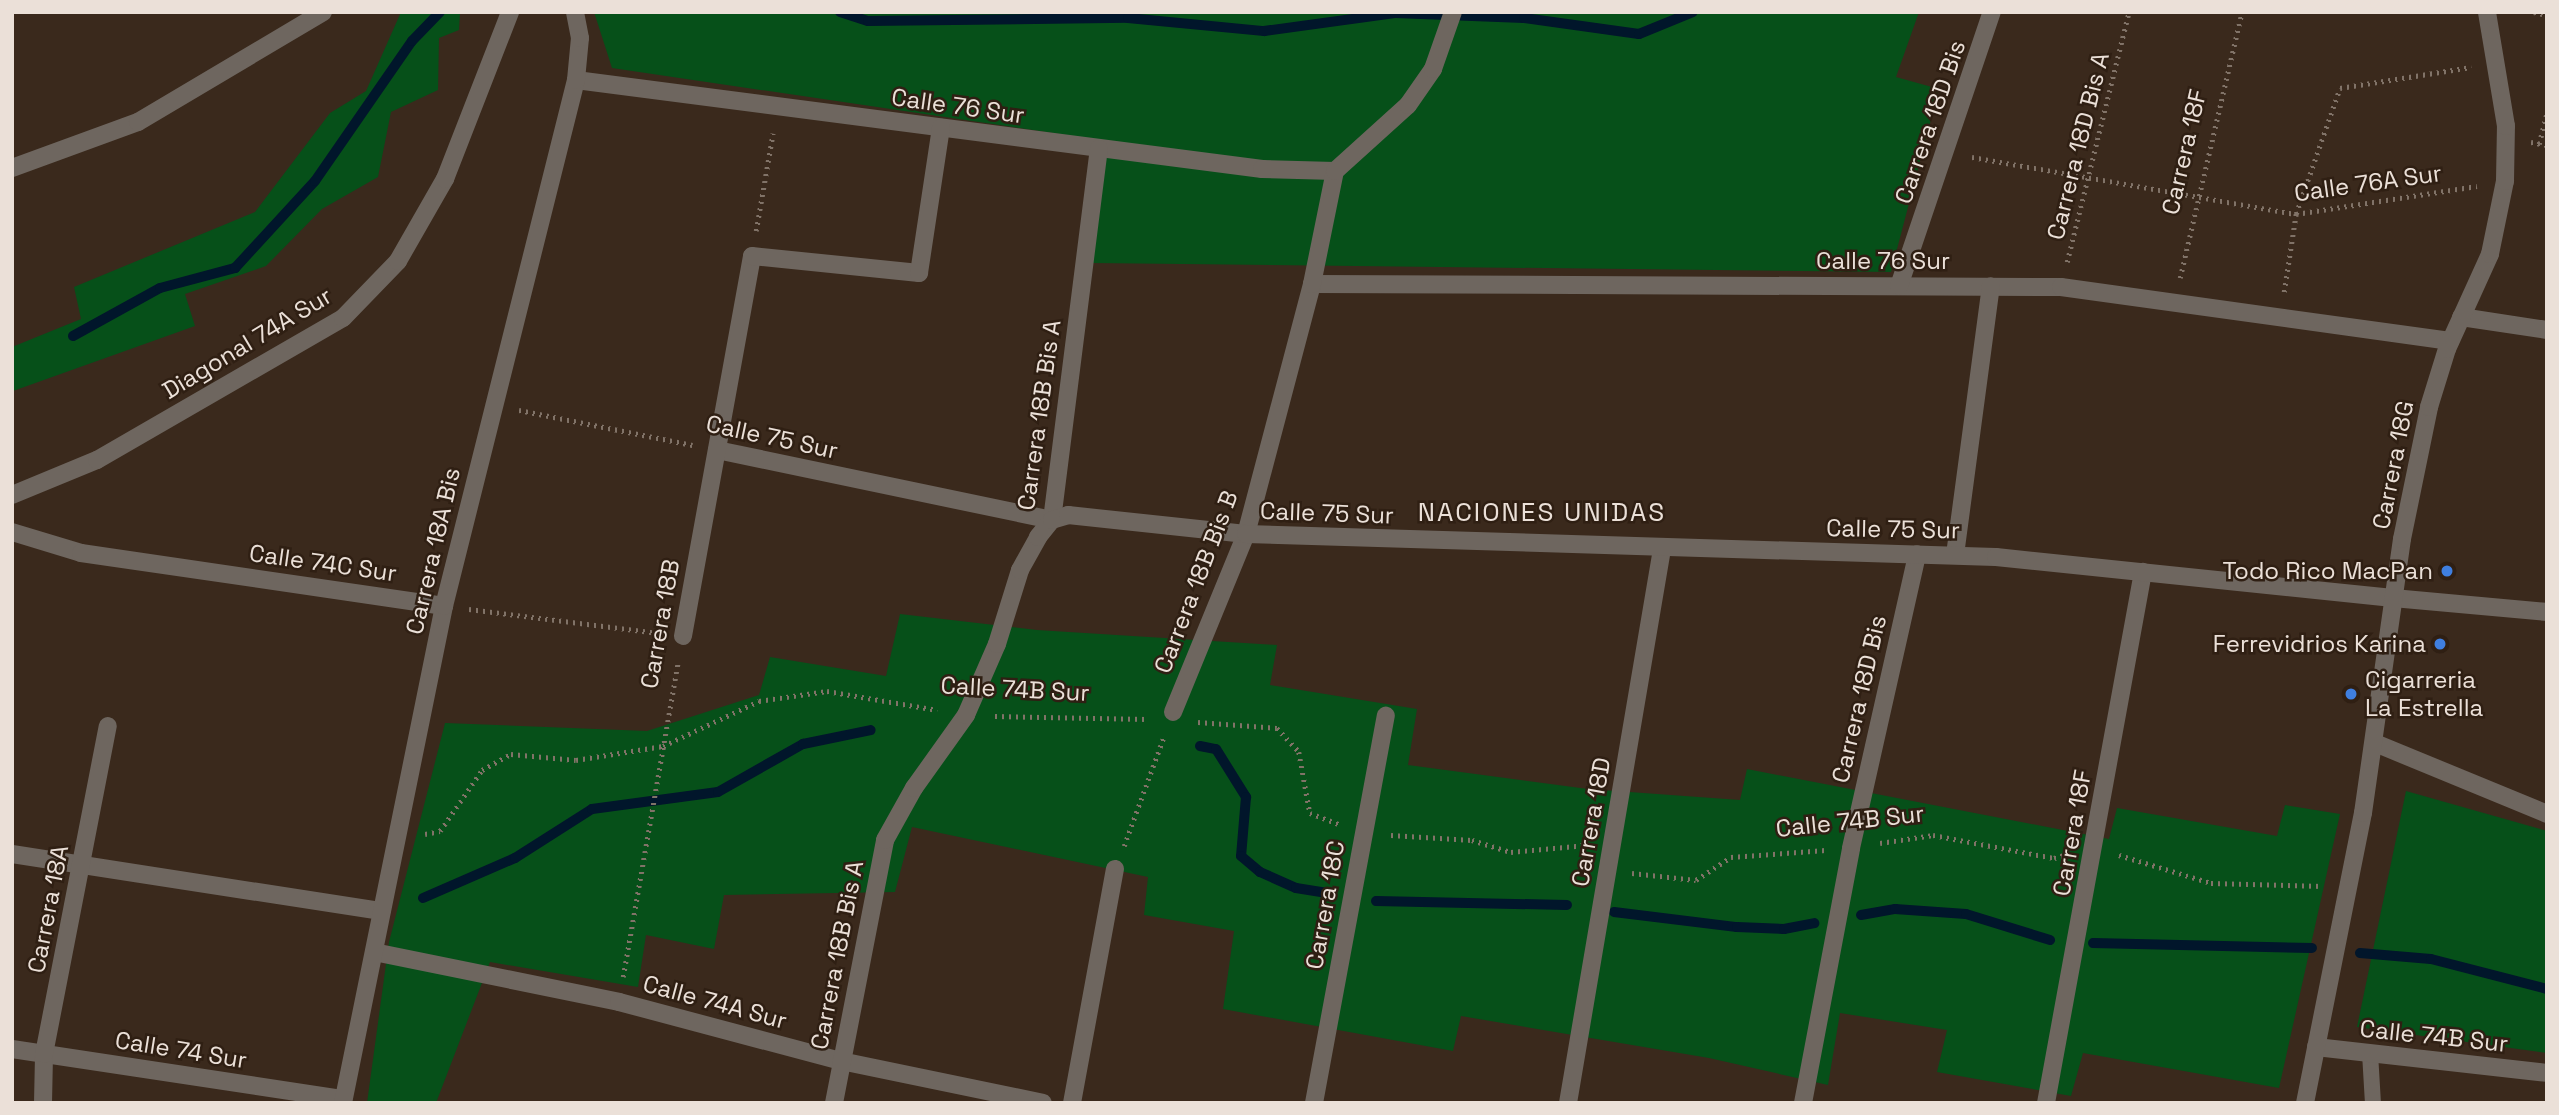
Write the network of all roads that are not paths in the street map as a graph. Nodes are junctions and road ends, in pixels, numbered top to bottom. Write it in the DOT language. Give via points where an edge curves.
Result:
graph roads {
  1 [pos="323,12"];
  2 [pos="510,12"];
  3 [pos="1453,12"];
  4 [pos="1992,12"];
  5 [pos="2487,12"];
  6 [pos="575,14"];
  7 [pos="576,80"];
  8 [pos="941,128"];
  9 [pos="1099,149"];
  10 [pos="12,168"];
  11 [pos="1335,171"];
  12 [pos="1312,284"];
  13 [pos="1899,286"];
  14 [pos="1991,286"];
  15 [pos="2461,317"];
  16 [pos="2547,330"];
  17 [pos="2450,341"];
  18 [pos="717,450"];
  19 [pos="12,495"];
  20 [pos="1052,520"];
  21 [pos="12,532"];
  22 [pos="1246,534"];
  23 [pos="1662,549"];
  24 [pos="1917,554"];
  25 [pos="1955,555"];
  26 [pos="2143,572"];
  27 [pos="2393,598"];
  28 [pos="444,606"];
  29 [pos="2547,612"];
  30 [pos="683,636"];
  31 [pos="1171,716"];
  32 [pos="1386,716"];
  33 [pos="108,726"];
  34 [pos="2375,743"];
  35 [pos="2547,814"];
  36 [pos="12,854"];
  37 [pos="83,863"];
  38 [pos="1115,869"];
  39 [pos="382,911"];
  40 [pos="373,952"];
  41 [pos="2316,1047"];
  42 [pos="12,1049"];
  43 [pos="44,1054"];
  44 [pos="2370,1054"];
  45 [pos="841,1061"];
  46 [pos="2547,1073"];
  47 [pos="343,1101"];
  48 [pos="43,1103"];
  49 [pos="834,1103"];
  50 [pos="1043,1103"];
  51 [pos="1072,1103"];
  52 [pos="1314,1103"];
  53 [pos="1567,1103"];
  54 [pos="1803,1103"];
  55 [pos="2046,1103"];
  56 [pos="2305,1103"];
  57 [pos="2373,1103"];
  1 -- 10 [label="street" via="138,122"];
  2 -- 19 [label="street, Diagonal 74A Sur" via="445,179 398,261 343,318 97,460"];
  3 -- 11 [label="street" via="1433,69 1408,104"];
  4 -- 13 [label="street, Carrera 18D Bis"];
  5 -- 15 [label="street, Carrera 18G" via="2506,126 2505,181 2490,254"];
  6 -- 7 [label="street, Carrera 18A Bis" via="580,38"];
  7 -- 8 [label="street, Calle 76 Sur"];
  7 -- 28 [label="street, Carrera 18A Bis"];
  8 -- 9 [label="street, Calle 76 Sur"];
  8 -- 18 [label="street, Carrera 18B" via="919,274 752,256"];
  9 -- 11 [label="street, Calle 76 Sur" via="1262,169"];
  9 -- 20 [label="street, Carrera 18B Bis A"];
  11 -- 12 [label="street, Carrera 18B Bis B"];
  12 -- 13 [label="street, Calle 76 Sur"];
  12 -- 22 [label="street, Carrera 18B Bis B"];
  13 -- 14 [label="street, Calle 76 Sur"];
  14 -- 17 [label="street, Calle 76 Sur" via="2061,287"];
  14 -- 25 [label="street"];
  15 -- 16 [label="street"];
  15 -- 17 [label="street, Carrera 18G"];
  17 -- 27 [label="street, Carrera 18G" via="2433,388"];
  18 -- 20 [label="street, Calle 75 Sur"];
  18 -- 30 [label="street, Carrera 18B"];
  20 -- 22 [label="street, Calle 75 Sur" via="1085,513"];
  20 -- 45 [label="street, Carrera 18B Bis A" via="1020,570 987,669 966,715 914,788 885,840"];
  21 -- 28 [label="street, Calle 74C Sur" via="81,553"];
  22 -- 23 [label="street, Calle 75 Sur"];
  22 -- 31 [label="street, Carrera 18B Bis B"];
  23 -- 24 [label="street, Calle 75 Sur"];
  23 -- 53 [label="street, Carrera 18D"];
  24 -- 25 [label="street, Calle 75 Sur"];
  24 -- 54 [label="street, Carrera 18D Bis" via="1851,848"];
  25 -- 26 [label="street, Calle 75 Sur"];
  26 -- 27 [label="street, Calle 75 Sur"];
  26 -- 55 [label="street, Carrera 18F"];
  27 -- 29 [label="street, Calle 75 Sur"];
  27 -- 34 [label="street, Carrera 18G"];
  28 -- 39 [label="street, Carrera 18A Bis"];
  32 -- 52 [label="street, Carrera 18C"];
  33 -- 37 [label="street, Carrera 18A"];
  34 -- 35 [label="street"];
  34 -- 41 [label="street, Carrera 18G"];
  36 -- 37 [label="street"];
  37 -- 39 [label="street"];
  37 -- 43 [label="street, Carrera 18A"];
  38 -- 51 [label="street"];
  39 -- 40 [label="street, Carrera 18A Bis"];
  40 -- 45 [label="street, Calle 74A Sur" via="619,1002"];
  40 -- 47 [label="street, Carrera 18A Bis"];
  41 -- 44 [label="street, Calle 74B Sur"];
  41 -- 56 [label="street, Carrera 18G"];
  42 -- 43 [label="street, Calle 74 Sur"];
  43 -- 47 [label="street, Calle 74 Sur"];
  43 -- 48 [label="street, Carrera 18A"];
  44 -- 46 [label="street, Calle 74B Sur"];
  44 -- 57 [label="lane"];
  45 -- 49 [label="street, Carrera 18B Bis A"];
  45 -- 50 [label="street, Calle 74A Sur"];
}
